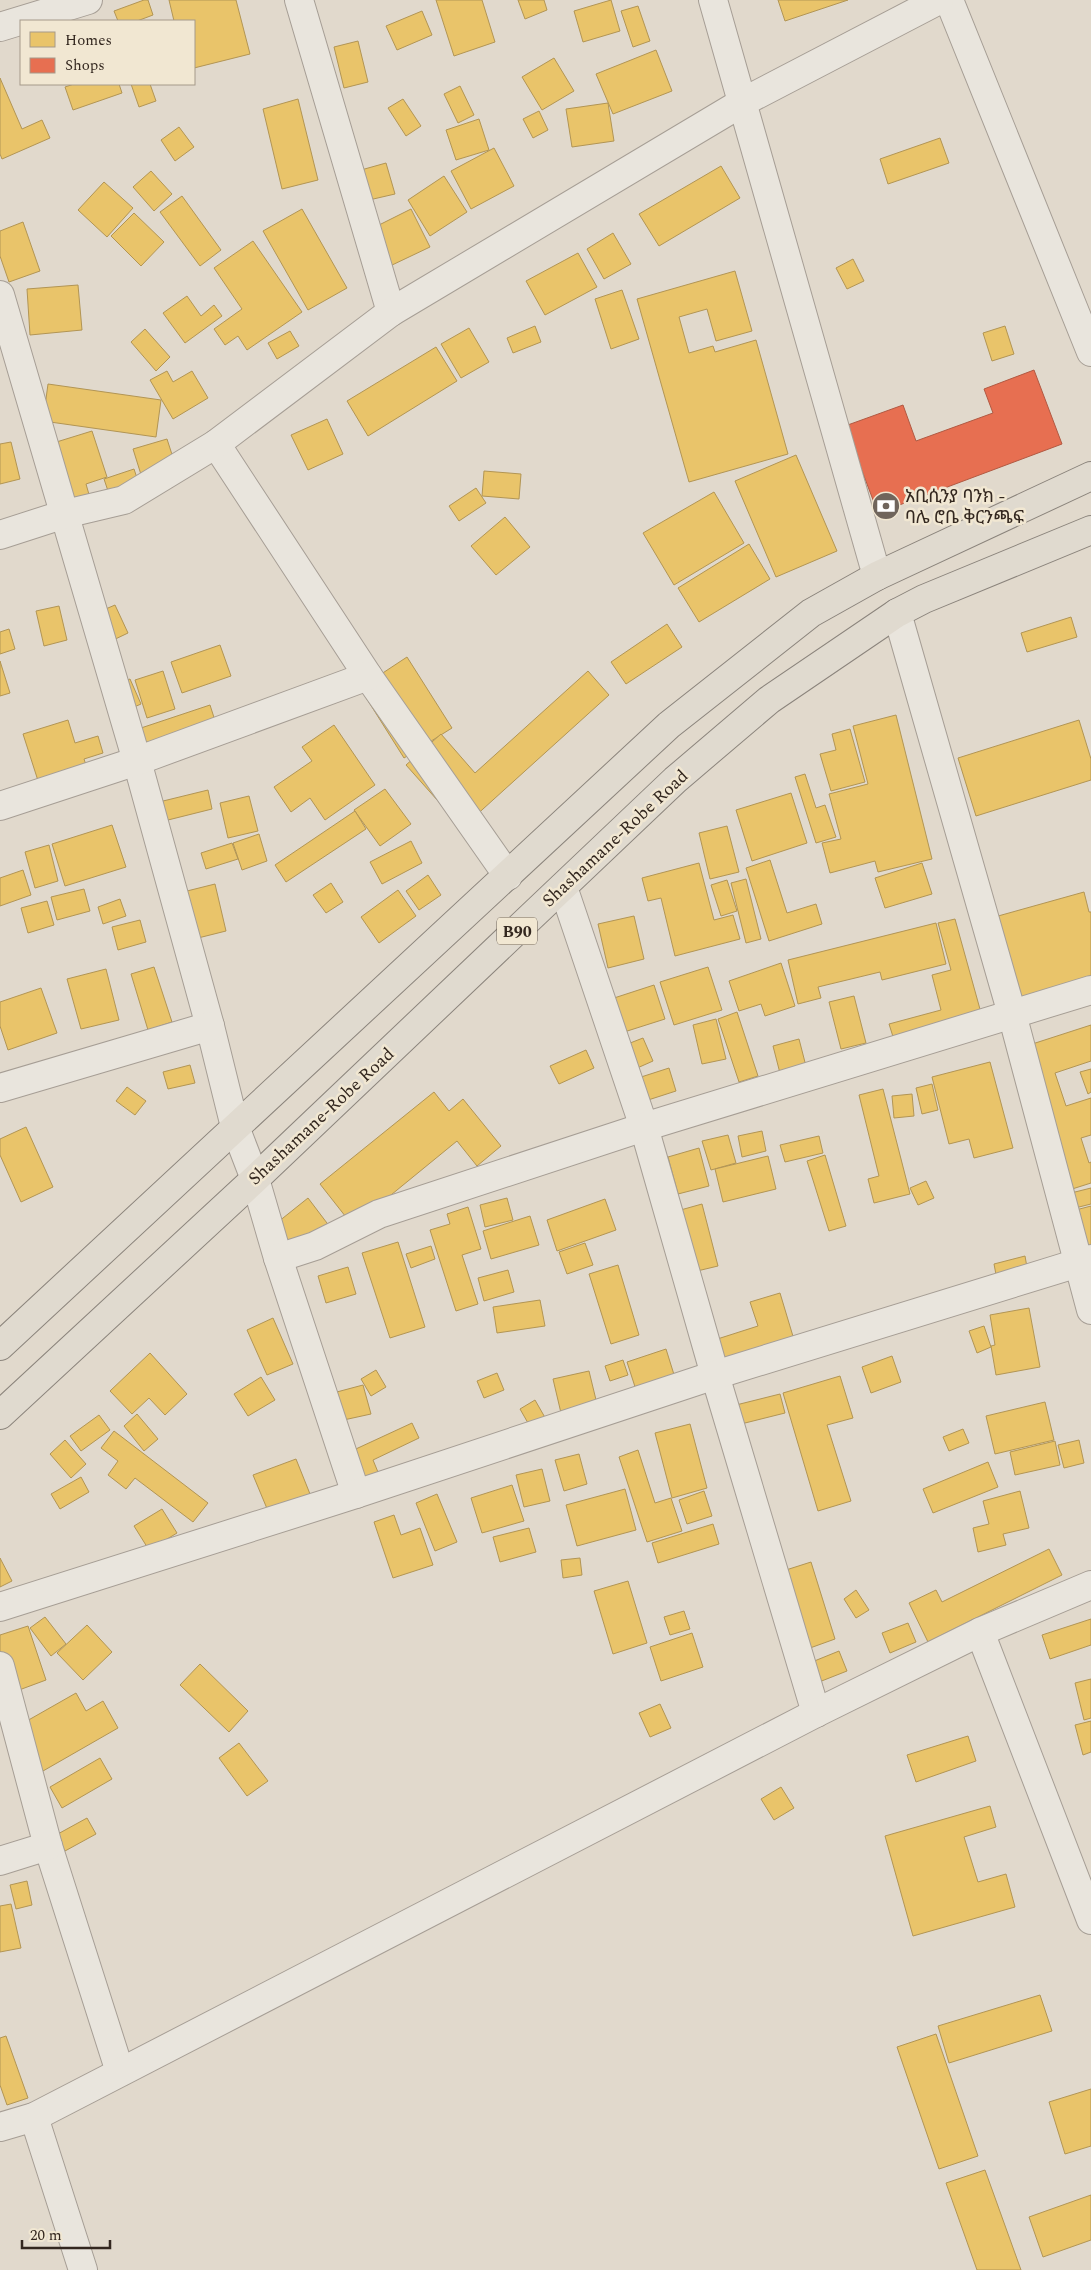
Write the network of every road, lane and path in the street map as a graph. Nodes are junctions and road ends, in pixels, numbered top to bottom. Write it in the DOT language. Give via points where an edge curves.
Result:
graph roads {
  1 [pos="88,0"];
  2 [pos="300,0"];
  3 [pos="713,0"];
  4 [pos="939,0"];
  5 [pos="950,0"];
  6 [pos="23,20"];
  7 [pos="20,21"];
  8 [pos="0,27"];
  9 [pos="743,102"];
  10 [pos="0,296"];
  11 [pos="392,312"];
  12 [pos="1091,352"];
  13 [pos="216,444"];
  14 [pos="1091,476"];
  15 [pos="65,514"];
  16 [pos="1091,530"];
  17 [pos="0,535"];
  18 [pos="876,576"];
  19 [pos="897,613"];
  20 [pos="368,676"];
  21 [pos="137,761"];
  22 [pos="0,806"];
  23 [pos="508,876"];
  24 [pos="563,887"];
  25 [pos="1091,990"];
  26 [pos="1012,1014"];
  27 [pos="210,1026"];
  28 [pos="0,1088"];
  29 [pos="235,1127"];
  30 [pos="644,1127"];
  31 [pos="255,1179"];
  32 [pos="278,1258"];
  33 [pos="1085,1261"];
  34 [pos="1091,1310"];
  35 [pos="0,1346"];
  36 [pos="715,1375"];
  37 [pos="0,1415"];
  38 [pos="356,1494"];
  39 [pos="1091,1584"];
  40 [pos="0,1607"];
  41 [pos="980,1632"];
  42 [pos="0,1666"];
  43 [pos="816,1713"];
  44 [pos="48,1846"];
  45 [pos="0,1861"];
  46 [pos="1091,1920"];
  47 [pos="120,2072"];
  48 [pos="34,2117"];
  49 [pos="0,2127"];
  50 [pos="83,2270"];
  1 -- 6 [label="street"];
  2 -- 11 [label="street"];
  3 -- 9 [label="street"];
  4 -- 9 [label="street"];
  5 -- 12 [label="street"];
  7 -- 8 [label="street"];
  9 -- 11 [label="street"];
  9 -- 18 [label="street"];
  10 -- 15 [label="street"];
  11 -- 13 [label="street"];
  13 -- 15 [label="street" via="124,500"];
  13 -- 20 [label="street"];
  14 -- 18 [label="main road, B90"];
  15 -- 17 [label="street"];
  15 -- 21 [label="street"];
  16 -- 19 [label="main road, Shashamane-Robe Road / B90"];
  18 -- 23 [label="main road, B90" via="811,613 669,725"];
  19 -- 24 [label="main road, Shashamane-Robe Road / B90" via="769,700 675,780"];
  19 -- 26 [label="street"];
  20 -- 21 [label="street"];
  20 -- 23 [label="street"];
  21 -- 22 [label="street"];
  21 -- 27 [label="street"];
  23 -- 29 [label="main road, B90"];
  24 -- 30 [label="street"];
  24 -- 31 [label="main road, Shashamane-Robe Road / B90"];
  25 -- 26 [label="street"];
  26 -- 30 [label="street"];
  26 -- 33 [label="street"];
  27 -- 28 [label="street"];
  27 -- 29 [label="street"];
  29 -- 31 [label="street"];
  29 -- 35 [label="main road, B90"];
  30 -- 32 [label="street" via="379,1214 316,1246"];
  30 -- 36 [label="street"];
  31 -- 32 [label="street"];
  31 -- 37 [label="main road, Shashamane-Robe Road / B90"];
  32 -- 38 [label="street"];
  33 -- 34 [label="street"];
  33 -- 36 [label="street"];
  36 -- 38 [label="street"];
  36 -- 43 [label="street"];
  38 -- 40 [label="street"];
  39 -- 41 [label="street"];
  41 -- 43 [label="street"];
  41 -- 46 [label="street"];
  42 -- 44 [label="street"];
  43 -- 47 [label="street"];
  44 -- 45 [label="street"];
  44 -- 47 [label="street"];
  47 -- 48 [label="street"];
  48 -- 49 [label="street"];
  48 -- 50 [label="street"];
}
